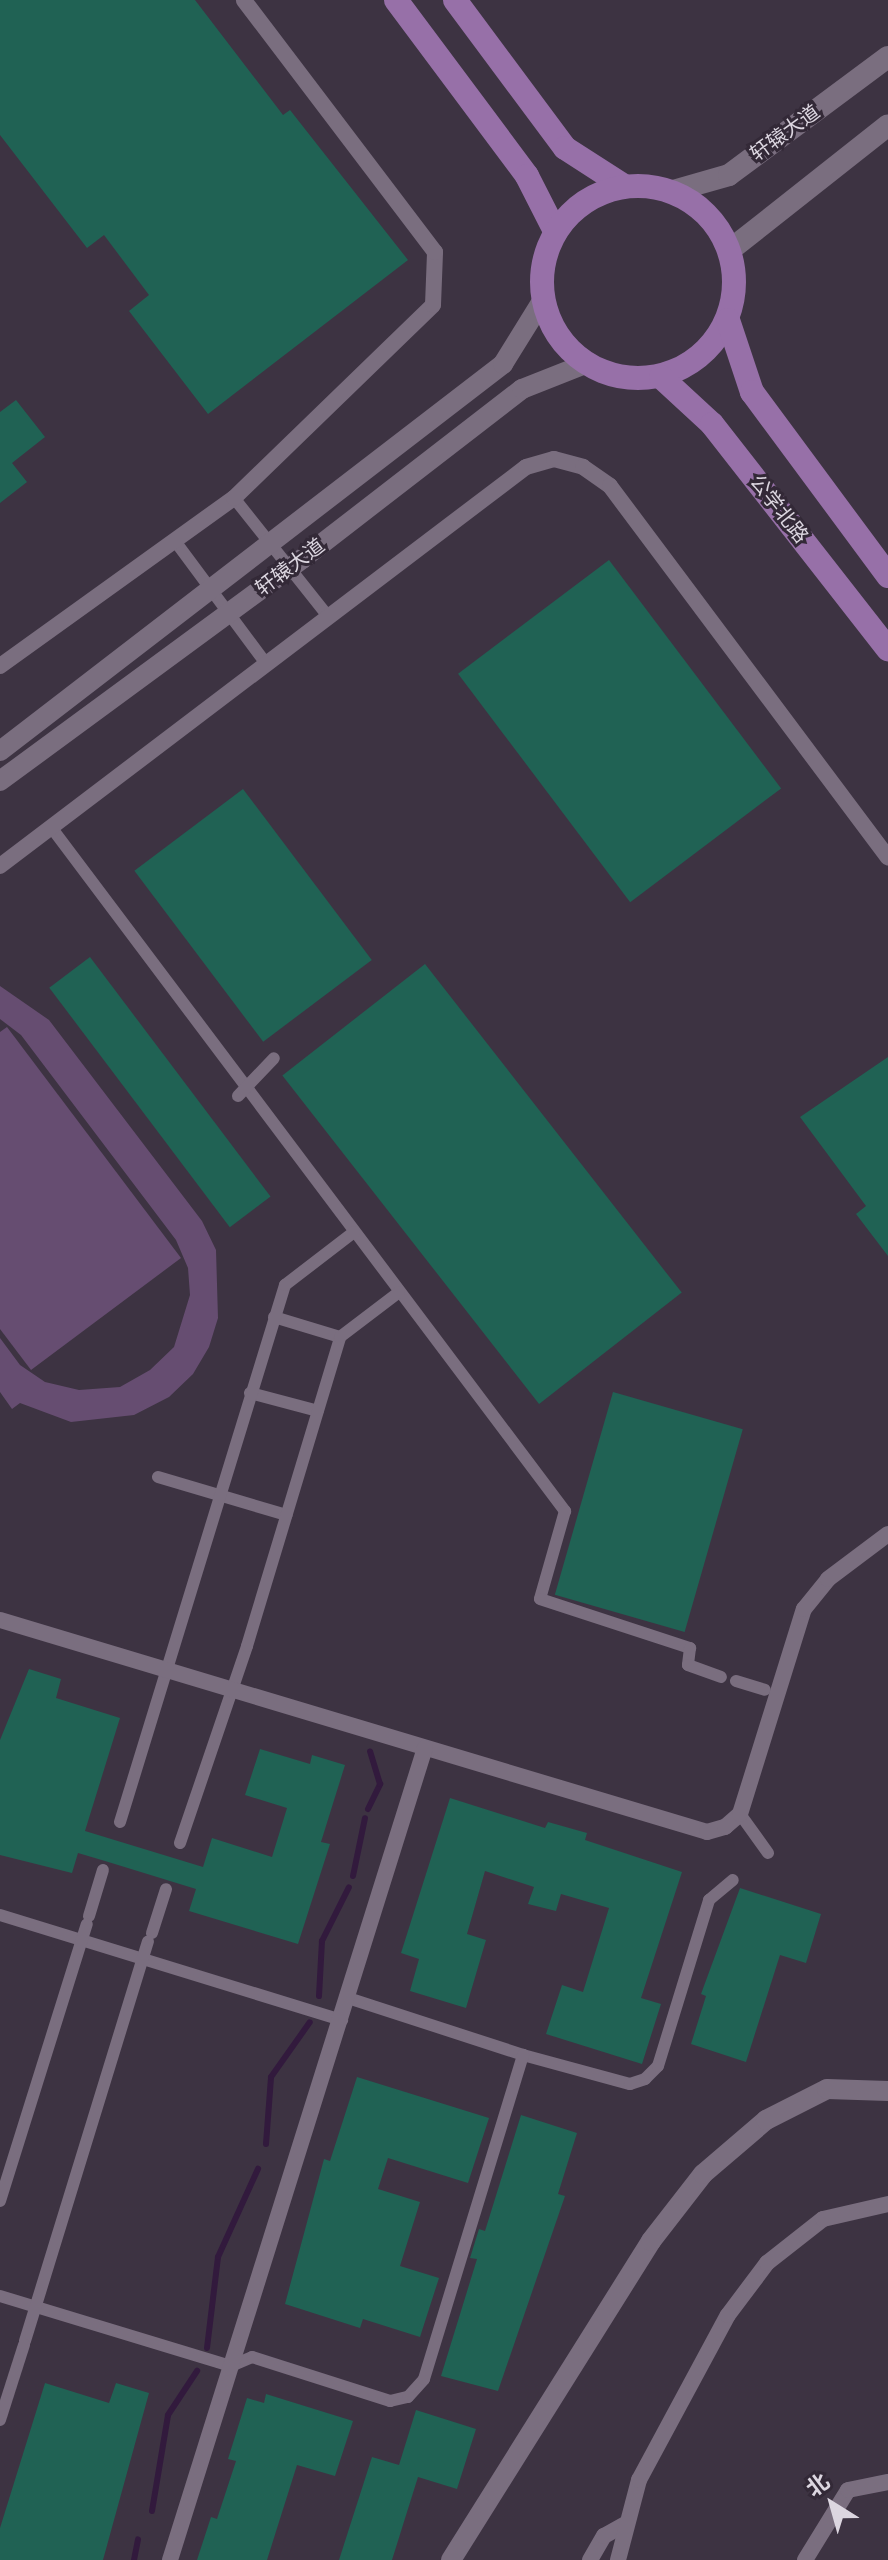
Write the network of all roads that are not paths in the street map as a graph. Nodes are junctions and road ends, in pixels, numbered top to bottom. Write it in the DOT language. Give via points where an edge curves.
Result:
graph roads {
  1 [pos="244,0"];
  2 [pos="396,0"];
  3 [pos="455,0"];
  4 [pos="888,57"];
  5 [pos="888,125"];
  6 [pos="624,186"];
  7 [pos="673,191"];
  8 [pos="555,231"];
  9 [pos="730,250"];
  10 [pos="542,301"];
  11 [pos="728,320"];
  12 [pos="585,364"];
  13 [pos="661,377"];
  14 [pos="234,498"];
  15 [pos="175,541"];
  16 [pos="888,576"];
  17 [pos="328,616"];
  18 [pos="888,649"];
  19 [pos="264,661"];
  20 [pos="0,666"];
  21 [pos="0,751"];
  22 [pos="0,781"];
  23 [pos="51,827"];
  24 [pos="885,849"];
  25 [pos="0,866"];
  26 [pos="274,1058"];
  27 [pos="242,1091"];
  28 [pos="354,1232"];
  29 [pos="399,1292"];
  30 [pos="274,1317"];
  31 [pos="340,1337"];
  32 [pos="250,1393"];
  33 [pos="318,1411"];
  34 [pos="158,1477"];
  35 [pos="218,1495"];
  36 [pos="286,1515"];
  37 [pos="888,1534"];
  38 [pos="0,1620"];
  39 [pos="166,1670"];
  40 [pos="721,1677"];
  41 [pos="736,1681"];
  42 [pos="231,1690"];
  43 [pos="765,1690"];
  44 [pos="425,1748"];
  45 [pos="740,1814"];
  46 [pos="120,1822"];
  47 [pos="180,1843"];
  48 [pos="768,1853"];
  49 [pos="103,1870"];
  50 [pos="733,1880"];
  51 [pos="166,1889"];
  52 [pos="0,1915"];
  53 [pos="83,1940"];
  54 [pos="143,1959"];
  55 [pos="348,1998"];
  56 [pos="342,2020"];
  57 [pos="523,2055"];
  58 [pos="888,2091"];
  59 [pos="0,2201"];
  60 [pos="888,2204"];
  61 [pos="0,2296"];
  62 [pos="35,2307"];
  63 [pos="231,2366"];
  64 [pos="0,2420"];
  65 [pos="888,2482"];
  66 [pos="624,2525"];
  67 [pos="170,2560"];
  68 [pos="451,2560"];
  69 [pos="590,2560"];
  70 [pos="618,2560"];
  71 [pos="805,2560"];
  1 -- 14 [label="street" via="435,252 433,305"];
  2 -- 8 [label="main road" via="527,176"];
  3 -- 6 [label="main road" via="565,148"];
  4 -- 7 [label="main road, 轩辕大道" via="729,175"];
  5 -- 9 [label="main road"];
  6 -- 7 [label="main road"];
  6 -- 8 [label="main road" via="585,201"];
  7 -- 9 [label="main road" via="708,214"];
  8 -- 10 [label="main road" via="541,276"];
  9 -- 11 [label="main road" via="735,273"];
  10 -- 12 [label="main road" via="557,337"];
  10 -- 21 [label="street, 轩辕大道" via="503,364"];
  11 -- 13 [label="main road" via="701,356"];
  11 -- 16 [label="main road" via="752,392"];
  12 -- 13 [label="main road" via="608,375"];
  12 -- 22 [label="street, 轩辕大道" via="522,389"];
  13 -- 18 [label="main road, 公学北路" via="712,424"];
  14 -- 15 [label="street"];
  14 -- 17 [label="street"];
  15 -- 19 [label="street"];
  15 -- 20 [label="street"];
  17 -- 19 [label="street"];
  17 -- 24 [label="street" via="526,467 554,459 583,467 610,486"];
  19 -- 23 [label="street"];
  23 -- 25 [label="street"];
  23 -- 27 [label="street"];
  26 -- 27 [label="street"];
  27 -- 28 [label="street"];
  28 -- 29 [label="street"];
  28 -- 30 [label="street" via="285,1285"];
  29 -- 31 [label="street"];
  29 -- 40 [label="street" via="565,1511 540,1599 690,1648 688,1665"];
  30 -- 31 [label="street"];
  30 -- 32 [label="street"];
  31 -- 33 [label="street"];
  32 -- 33 [label="street"];
  32 -- 35 [label="street"];
  33 -- 36 [label="street"];
  34 -- 35 [label="street"];
  35 -- 36 [label="street"];
  35 -- 39 [label="street"];
  36 -- 42 [label="street"];
  37 -- 45 [label="street" via="828,1579 804,1609"];
  38 -- 39 [label="street"];
  39 -- 42 [label="street"];
  39 -- 46 [label="street"];
  41 -- 43 [label="street"];
  42 -- 44 [label="street"];
  42 -- 47 [label="street"];
  44 -- 45 [label="street" via="690,1831 725,1827"];
  44 -- 55 [label="street"];
  45 -- 48 [label="street"];
  49 -- 53 [label="street"];
  50 -- 57 [label="street" via="709,1900 658,2066 645,2079 630,2084"];
  51 -- 54 [label="street"];
  52 -- 53 [label="street"];
  53 -- 54 [label="street"];
  53 -- 59 [label="street"];
  54 -- 56 [label="street"];
  54 -- 62 [label="street"];
  55 -- 56 [label="street"];
  55 -- 57 [label="street"];
  56 -- 63 [label="street"];
  57 -- 63 [label="street" via="424,2379 408,2397 390,2401 252,2357"];
  58 -- 68 [label="street" via="827,2089 766,2120 703,2174 651,2241"];
  60 -- 66 [label="street" via="823,2219 767,2263 713,2343 639,2480"];
  61 -- 62 [label="street"];
  62 -- 63 [label="street"];
  62 -- 64 [label="street"];
  63 -- 67 [label="street"];
  65 -- 71 [label="street" via="848,2490"];
  66 -- 69 [label="street" via="604,2536"];
  66 -- 70 [label="street" via="626,2543"];
}
